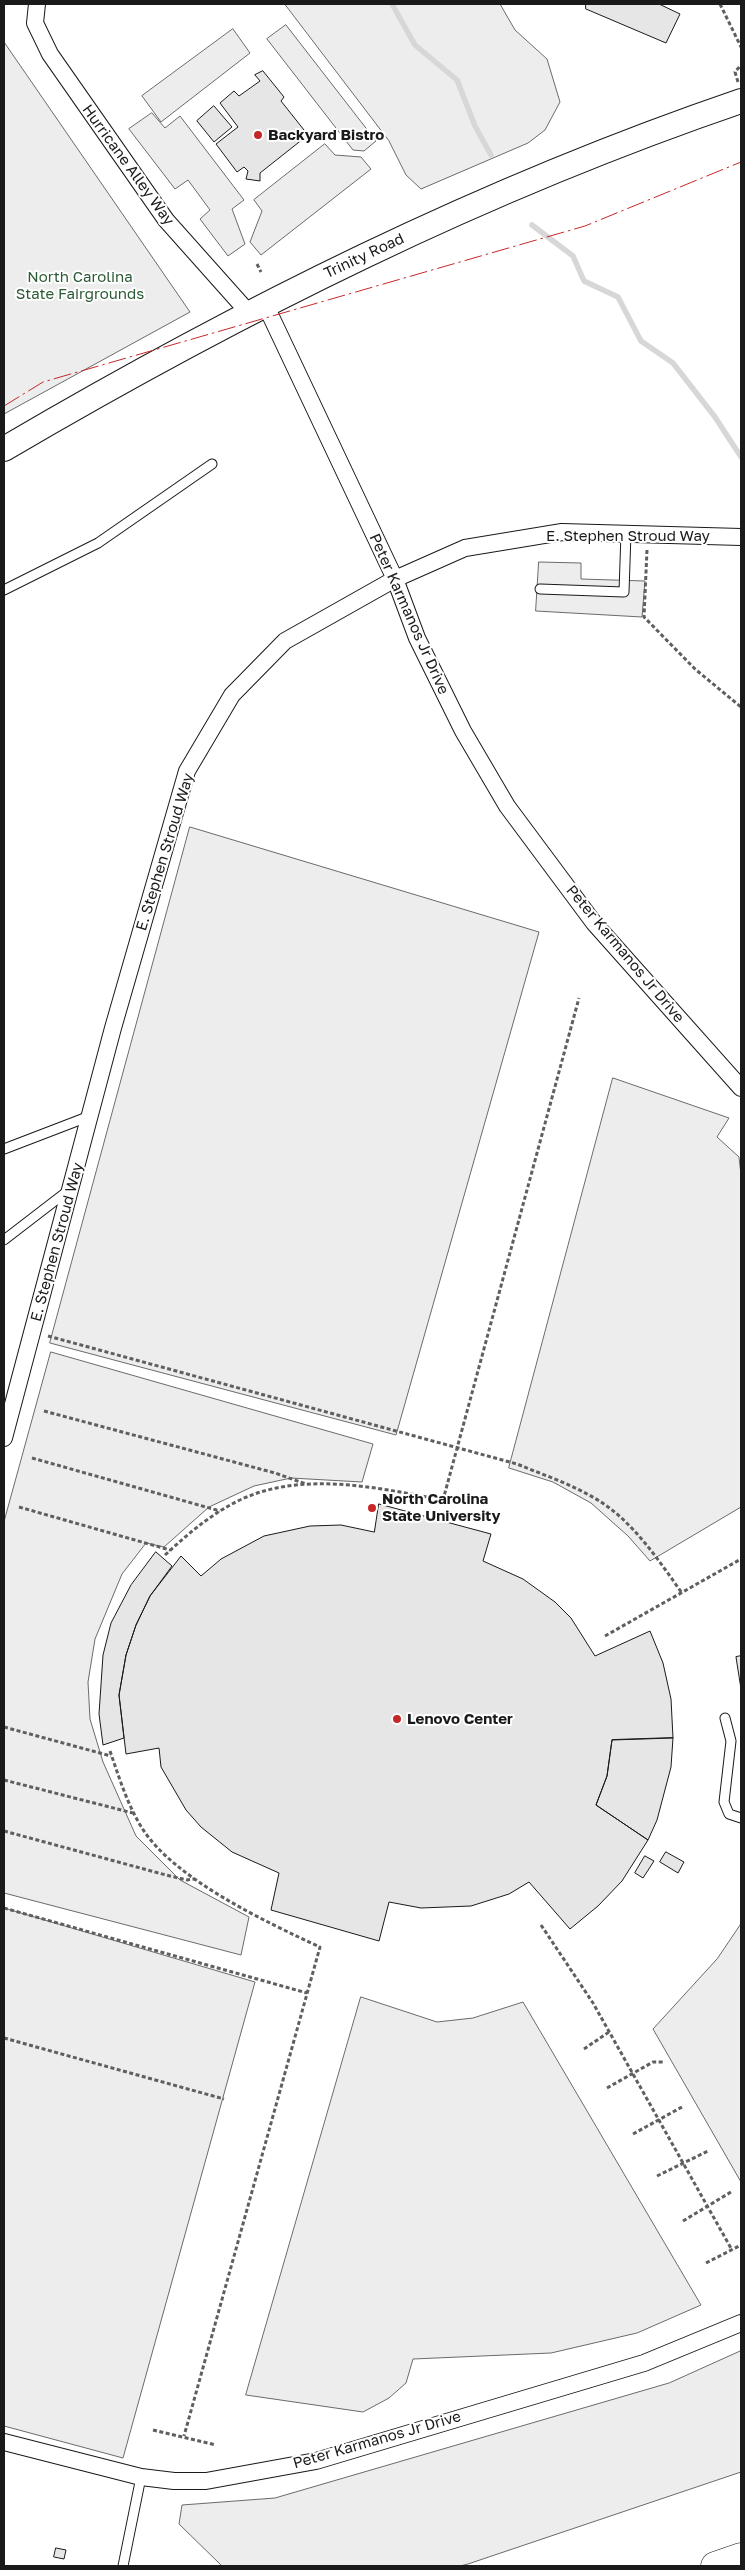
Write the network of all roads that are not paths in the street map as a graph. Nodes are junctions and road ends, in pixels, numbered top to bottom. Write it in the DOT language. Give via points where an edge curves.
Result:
graph roads {
  1 [pos="37,4"];
  2 [pos="741,101"];
  3 [pos="256,308"];
  4 [pos="4,449"];
  5 [pos="212,464"];
  6 [pos="626,533"];
  7 [pos="741,537"];
  8 [pos="395,579"];
  9 [pos="540,589"];
  10 [pos="4,590"];
  11 [pos="741,1088"];
  12 [pos="91,1116"];
  13 [pos="4,1149"];
  14 [pos="72,1187"];
  15 [pos="4,1240"];
  16 [pos="4,1438"];
  17 [pos="725,1718"];
  18 [pos="741,1818"];
  19 [pos="741,2323"];
  20 [pos="4,2442"];
  21 [pos="140,2477"];
  22 [pos="741,2558"];
  23 [pos="123,2566"];
  24 [pos="715,2566"];
  1 -- 3 [label="street, Hurricane Alley Way" via="35,23 50,54 166,220"];
  2 -- 3 [label="main road, Trinity Road" via="571,163 373,251"];
  3 -- 4 [label="main road, Trinity Road"];
  3 -- 8 [label="street, Peter Karmanos Jr Drive"];
  5 -- 10 [label="lane" via="98,543"];
  6 -- 7 [label="street, E. Stephen Stroud Way"];
  6 -- 8 [label="street, E. Stephen Stroud Way" via="562,532 508,539 465,548"];
  6 -- 9 [label="lane" via="624,592"];
  8 -- 11 [label="street, Peter Karmanos Jr Drive" via="417,638 463,731 508,806 594,923"];
  8 -- 12 [label="street, E. Stephen Stroud Way" via="286,641 232,695 187,771"];
  12 -- 13 [label="lane"];
  12 -- 14 [label="street, E. Stephen Stroud Way"];
  14 -- 15 [label="lane"];
  14 -- 16 [label="street, E. Stephen Stroud Way"];
  17 -- 18 [label="lane" via="731,1741 724,1802 729,1814"];
  19 -- 21 [label="street, Peter Karmanos Jr Drive" via="644,2363 316,2461 206,2481"];
  20 -- 21 [label="street, Peter Karmanos Jr Drive"];
  21 -- 23 [label="lane"];
  22 -- 24 [label="highway"];
}
